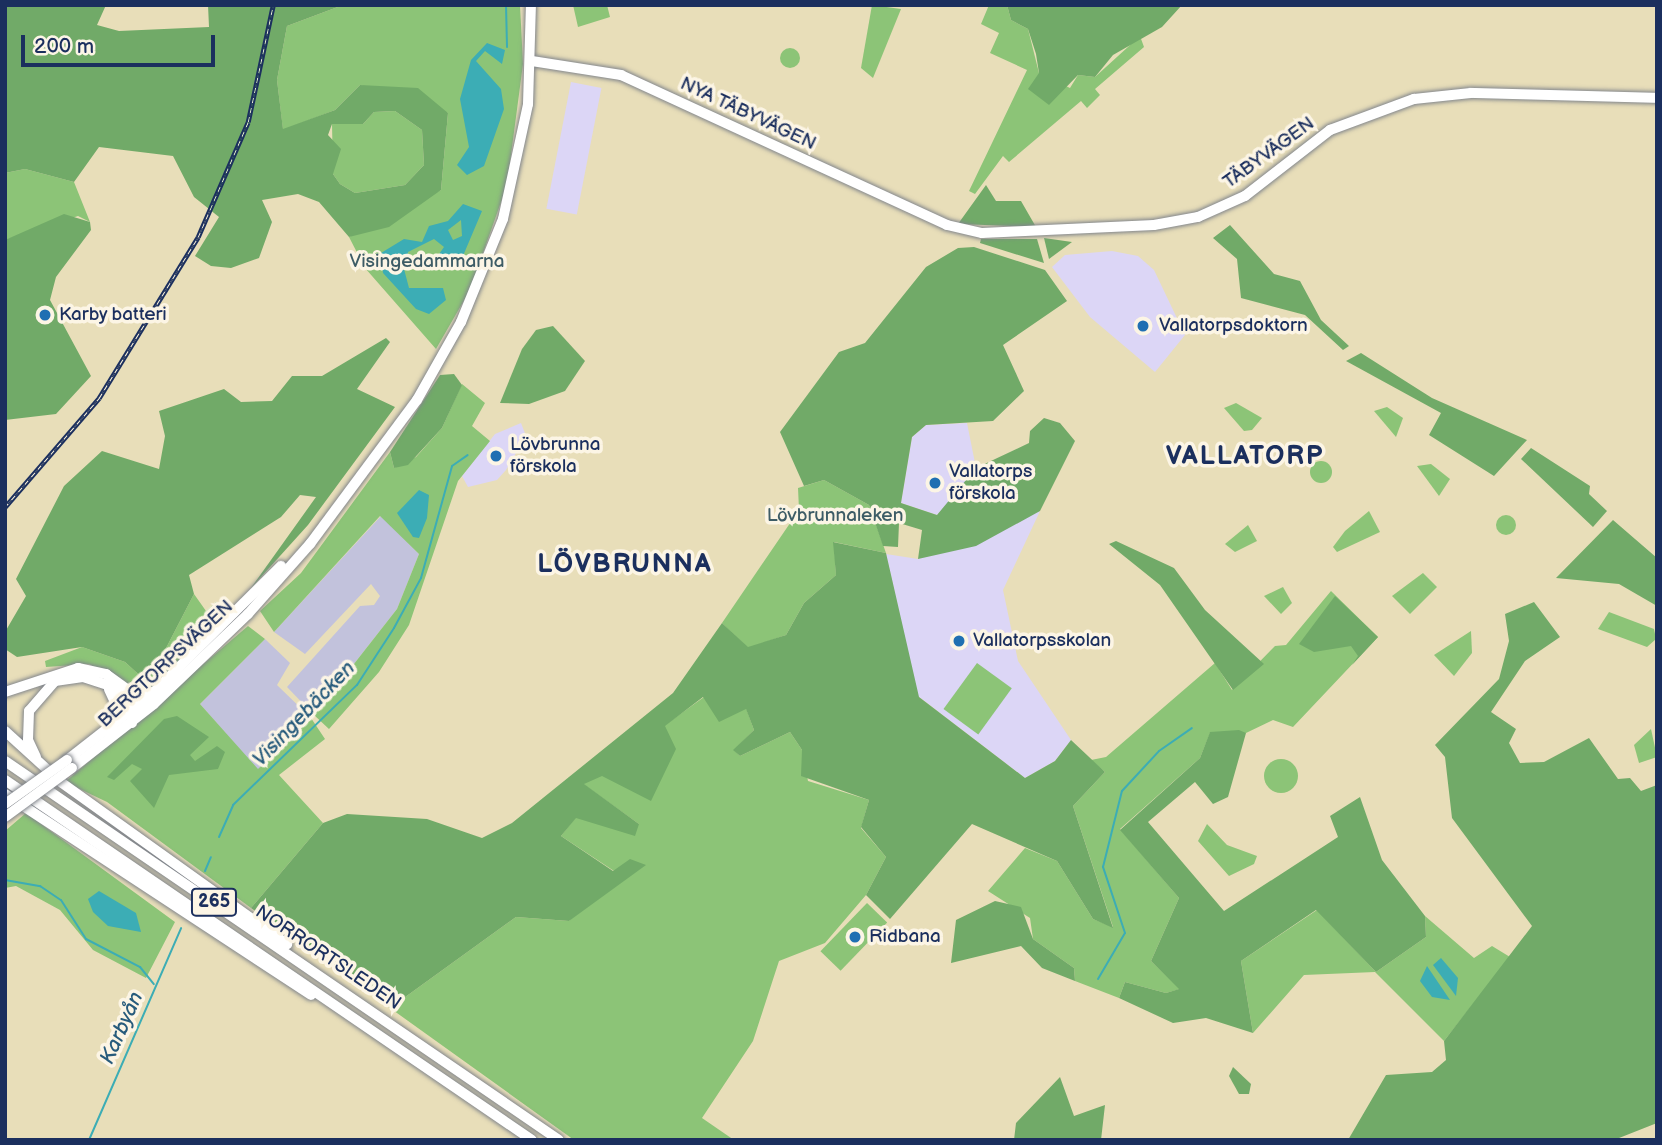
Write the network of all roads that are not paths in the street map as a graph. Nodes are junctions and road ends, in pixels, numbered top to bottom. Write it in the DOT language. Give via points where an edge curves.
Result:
graph roads {
  1 [pos="531,5"];
  2 [pos="532,61"];
  3 [pos="1657,98"];
  4 [pos="942,222"];
  5 [pos="98,681"];
  6 [pos="123,685"];
  7 [pos="5,692"];
  8 [pos="154,698"];
  9 [pos="136,708"];
  10 [pos="132,723"];
  11 [pos="109,730"];
  12 [pos="5,731"];
  13 [pos="5,761"];
  14 [pos="70,764"];
  15 [pos="44,767"];
  16 [pos="5,780"];
  17 [pos="5,794"];
  18 [pos="5,804"];
  19 [pos="5,817"];
  20 [pos="423,1044"];
  21 [pos="415,1058"];
  22 [pos="532,1140"];
  23 [pos="559,1140"];
  1 -- 2 [label="main road, BERGTORPSVÄGEN"];
  2 -- 4 [label="main road, NYA TÄBYVÄGEN" via="621,75"];
  2 -- 8 [label="main road, BERGTORPSVÄGEN" via="522,141 484,271 416,400 331,516 245,611"];
  3 -- 4 [label="main road, TÄBYVÄGEN" via="1471,93 1413,99 1330,130 1219,209 1167,224 982,233"];
  5 -- 9 [label="highway"];
  5 -- 11 [label="highway" via="120,712"];
  5 -- 15 [label="highway" via="71,676 39,694 27,722 28,740"];
  6 -- 7 [label="highway" via="93,668 78,668"];
  6 -- 8 [label="highway" via="135,695"];
  6 -- 9 [label="highway"];
  8 -- 9 [label="highway"];
  8 -- 10 [label="main road, BERGTORPSVÄGEN"];
  9 -- 10 [label="highway"];
  9 -- 11 [label="main road, BERGTORPSVÄGEN"];
  10 -- 14 [label="main road, BERGTORPSVÄGEN"];
  11 -- 14 [label="main road, BERGTORPSVÄGEN"];
  12 -- 15 [label="highway"];
  13 -- 20 [label="highway, NORRORTSLEDEN / 265"];
  14 -- 18 [label="main road, BERGTORPSVÄGEN, bridge"];
  14 -- 19 [label="main road, BERGTORPSVÄGEN, bridge"];
  15 -- 20 [label="highway"];
  16 -- 21 [label="highway, NORRORTSLEDEN / 265"];
  17 -- 21 [label="highway"];
  20 -- 23 [label="highway, NORRORTSLEDEN / 265"];
  21 -- 22 [label="highway, NORRORTSLEDEN / 265"];
}
